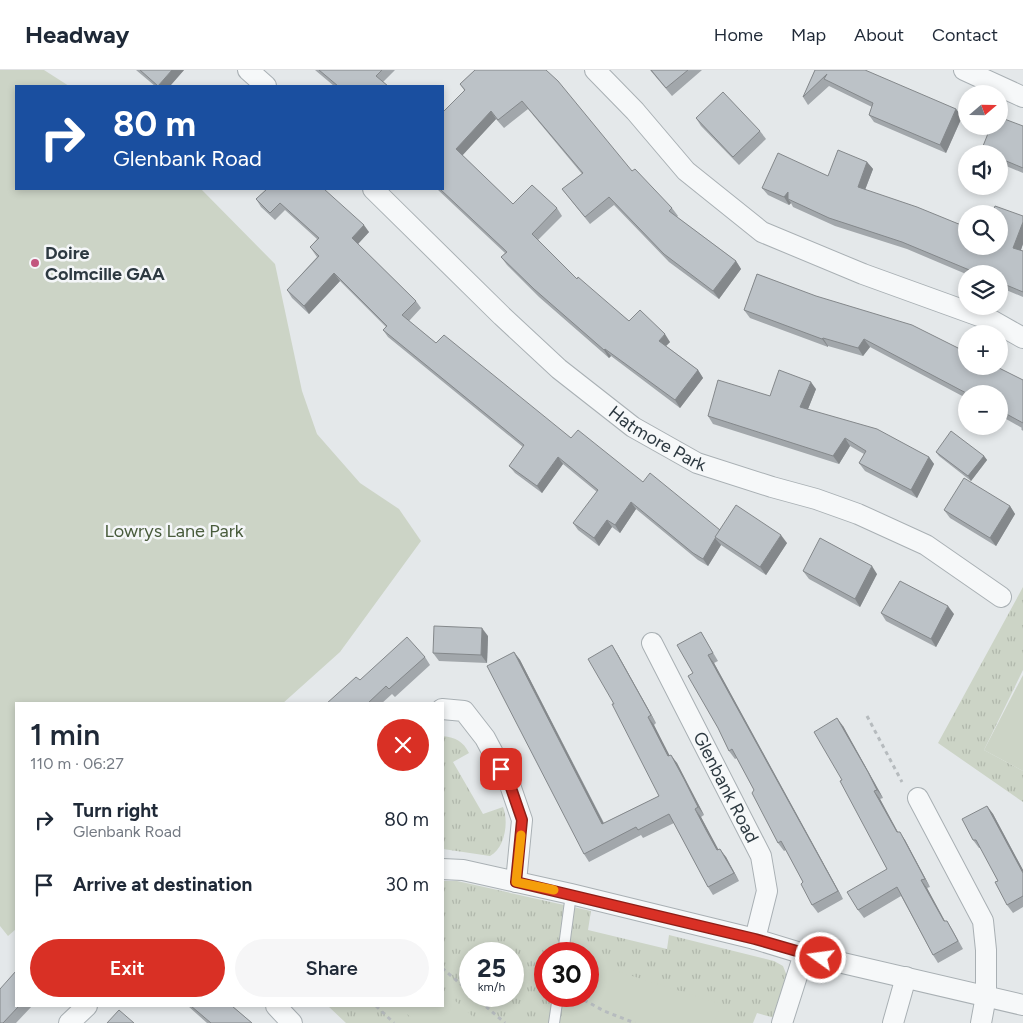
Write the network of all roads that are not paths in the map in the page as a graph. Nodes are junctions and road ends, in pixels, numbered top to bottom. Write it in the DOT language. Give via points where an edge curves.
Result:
graph roads {
  1 [pos="248,70"];
  2 [pos="595,70"];
  3 [pos="964,70"];
  4 [pos="265,85"];
  5 [pos="1023,97"];
  6 [pos="374,190"];
  7 [pos="1023,338"];
  8 [pos="1001,597"];
  9 [pos="652,643"];
  10 [pos="444,709"];
  11 [pos="918,798"];
  12 [pos="444,869"];
  13 [pos="516,882"];
  14 [pos="571,894"];
  15 [pos="755,939"];
  16 [pos="565,942"];
  17 [pos="804,954"];
  18 [pos="906,977"];
  19 [pos="986,996"];
  20 [pos="1023,1005"];
  21 [pos="86,1007"];
  22 [pos="277,1007"];
  23 [pos="556,1007"];
  24 [pos="69,1023"];
  25 [pos="292,1023"];
  26 [pos="554,1023"];
  27 [pos="782,1023"];
  28 [pos="893,1023"];
  29 [pos="980,1023"];
  1 -- 4 [label="street"];
  2 -- 7 [label="street" via="635,110 686,171 762,232 863,274 993,321"];
  3 -- 5 [label="street"];
  6 -- 8 [label="street, Hatmore Park" via="559,369 633,427 697,463 858,514 926,545"];
  9 -- 15 [label="street, Glenbank Road" via="761,856 767,891"];
  10 -- 13 [label="street" via="464,711 485,738 510,785 522,820"];
  11 -- 19 [label="street" via="983,921"];
  12 -- 13 [label="street"];
  13 -- 14 [label="street"];
  14 -- 15 [label="street"];
  14 -- 16 [label="lane"];
  15 -- 17 [label="street"];
  17 -- 18 [label="street"];
  17 -- 27 [label="street"];
  18 -- 19 [label="street"];
  18 -- 28 [label="street"];
  19 -- 20 [label="street"];
  19 -- 29 [label="street"];
  21 -- 24 [label="street"];
  22 -- 25 [label="street"];
  23 -- 26 [label="lane"];
}
